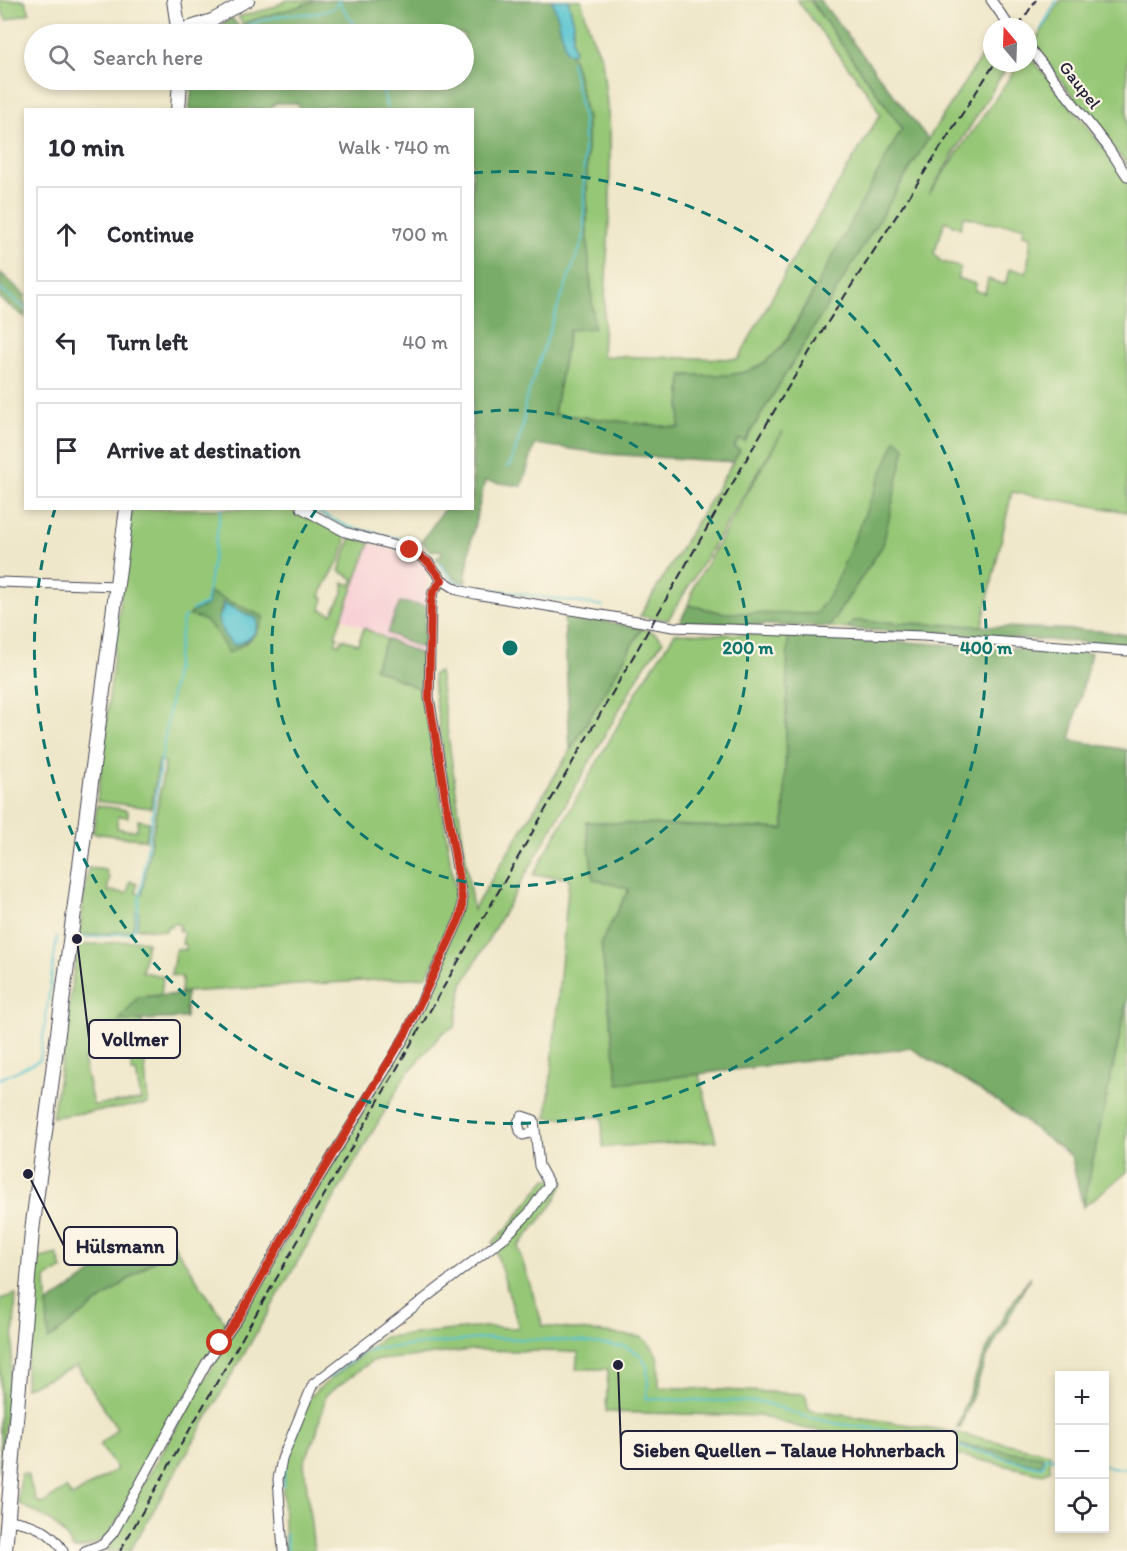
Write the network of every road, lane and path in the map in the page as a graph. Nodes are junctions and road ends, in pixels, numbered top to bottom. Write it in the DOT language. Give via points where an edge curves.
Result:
graph roads {
  1 [pos="174,0"];
  2 [pos="248,0"];
  3 [pos="991,0"];
  4 [pos="1004,18"];
  5 [pos="178,24"];
  6 [pos="202,24"];
  7 [pos="1037,57"];
  8 [pos="179,90"];
  9 [pos="178,108"];
  10 [pos="1127,176"];
  11 [pos="127,510"];
  12 [pos="305,510"];
  13 [pos="442,580"];
  14 [pos="0,582"];
  15 [pos="117,586"];
  16 [pos="1127,651"];
  17 [pos="535,1132"];
  18 [pos="4,1520"];
  19 [pos="4,1551"];
  20 [pos="63,1551"];
  21 [pos="85,1551"];
  22 [pos="283,1551"];
  1 -- 5 [label="main road"];
  2 -- 6 [label="street"];
  3 -- 4 [label="street"];
  7 -- 10 [label="street, Gaupel"];
  8 -- 9 [label="main road"];
  11 -- 15 [label="main road"];
  12 -- 13 [label="street" via="345,532 419,554"];
  13 -- 16 [label="street" via="475,594 673,627 922,636"];
  13 -- 21 [label="street" via="431,602 429,698 462,899 459,920 402,1042 239,1317 207,1362 113,1533 103,1544"];
  14 -- 15 [label="street"];
  15 -- 18 [label="main road" via="32,1231"];
  17 -- 22 [label="street" via="539,1166 549,1184 530,1212 505,1237 313,1384 282,1459 278,1479"];
  18 -- 19 [label="main road"];
  18 -- 20 [label="street" via="32,1524 51,1536"];
}
